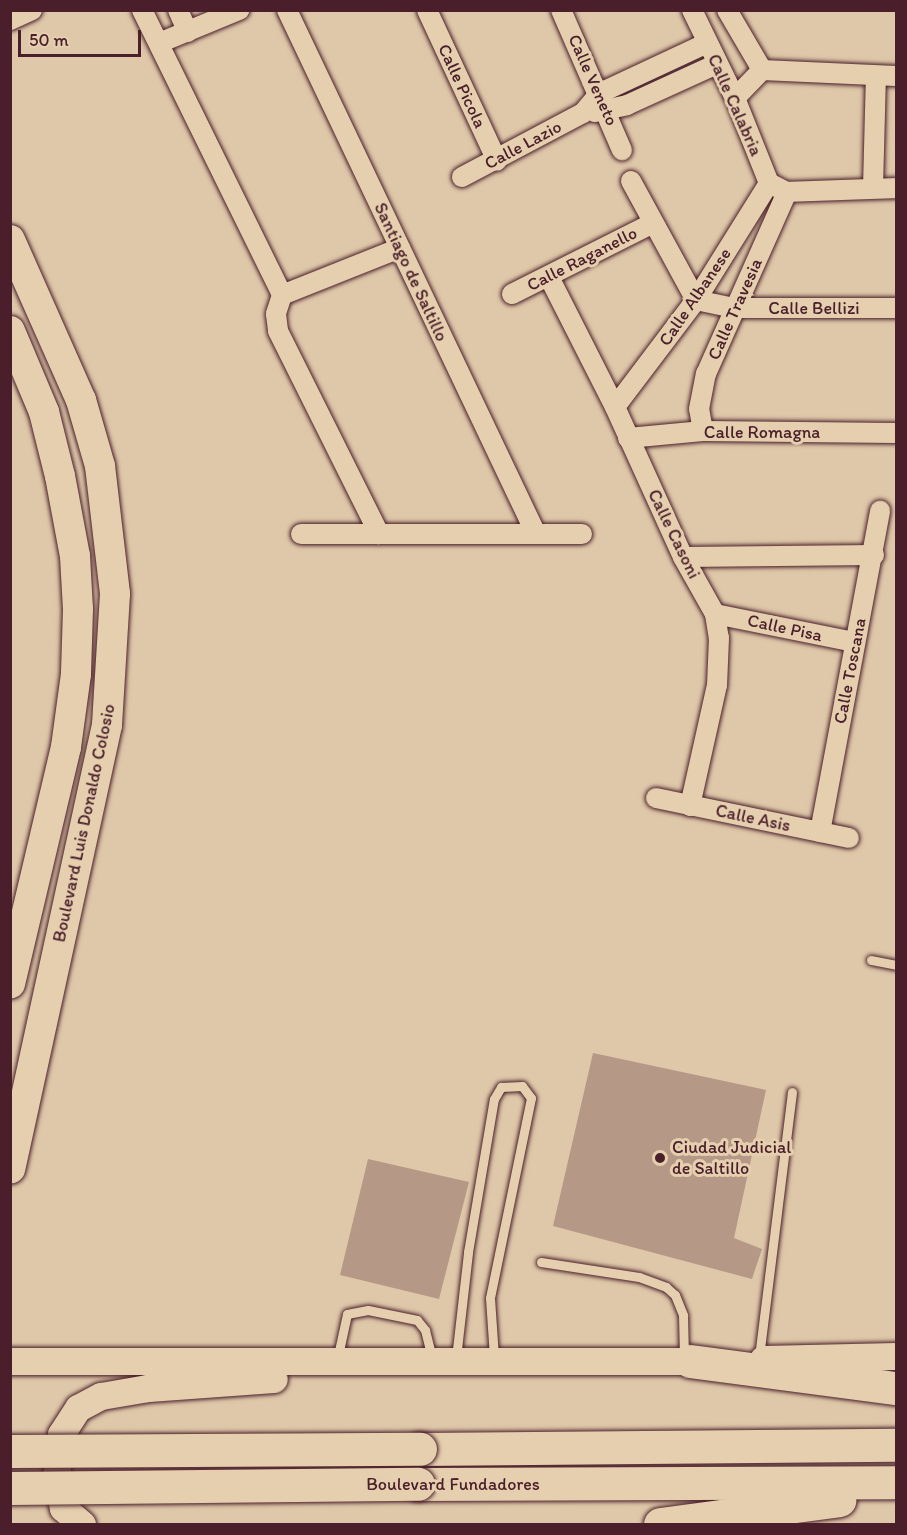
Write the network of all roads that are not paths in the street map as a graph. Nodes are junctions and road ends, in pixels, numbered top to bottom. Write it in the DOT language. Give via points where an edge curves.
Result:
graph roads {
  1 [pos="32,10"];
  2 [pos="142,10"];
  3 [pos="177,10"];
  4 [pos="239,10"];
  5 [pos="287,10"];
  6 [pos="427,10"];
  7 [pos="561,10"];
  8 [pos="692,10"];
  9 [pos="727,10"];
  10 [pos="10,20"];
  11 [pos="188,32"];
  12 [pos="159,44"];
  13 [pos="707,44"];
  14 [pos="717,64"];
  15 [pos="762,70"];
  16 [pos="876,76"];
  17 [pos="897,76"];
  18 [pos="735,98"];
  19 [pos="604,102"];
  20 [pos="622,150"];
  21 [pos="497,161"];
  22 [pos="462,177"];
  23 [pos="631,181"];
  24 [pos="769,183"];
  25 [pos="873,188"];
  26 [pos="897,188"];
  27 [pos="787,192"];
  28 [pos="653,223"];
  29 [pos="10,240"];
  30 [pos="400,248"];
  31 [pos="549,277"];
  32 [pos="512,294"];
  33 [pos="282,295"];
  34 [pos="696,300"];
  35 [pos="735,308"];
  36 [pos="897,308"];
  37 [pos="10,331"];
  38 [pos="615,407"];
  39 [pos="703,431"];
  40 [pos="897,433"];
  41 [pos="628,438"];
  42 [pos="880,511"];
  43 [pos="301,534"];
  44 [pos="379,534"];
  45 [pos="536,534"];
  46 [pos="582,534"];
  47 [pos="874,555"];
  48 [pos="683,557"];
  49 [pos="715,614"];
  50 [pos="854,642"];
  51 [pos="656,798"];
  52 [pos="690,806"];
  53 [pos="820,832"];
  54 [pos="849,838"];
  55 [pos="871,960"];
  56 [pos="897,965"];
  57 [pos="10,983"];
  58 [pos="792,1092"];
  59 [pos="10,1169"];
  60 [pos="541,1262"];
  61 [pos="897,1356"];
  62 [pos="759,1360"];
  63 [pos="10,1361"];
  64 [pos="687,1361"];
  65 [pos="337,1363"];
  66 [pos="436,1363"];
  67 [pos="495,1363"];
  68 [pos="897,1388"];
  69 [pos="897,1445"];
  70 [pos="10,1451"];
  71 [pos="897,1482"];
  72 [pos="10,1488"];
  73 [pos="897,1491"];
  74 [pos="82,1524"];
  75 [pos="660,1524"];
  1 -- 10 [label="street"];
  2 -- 12 [label="street"];
  3 -- 11 [label="street"];
  4 -- 11 [label="street"];
  5 -- 30 [label="street, Santiago de Saltillo"];
  6 -- 21 [label="street, Calle Picola"];
  7 -- 19 [label="street, Calle Veneto"];
  8 -- 13 [label="street, Calle Calabria"];
  9 -- 15 [label="street, Calle Calabria"];
  11 -- 12 [label="street"];
  12 -- 33 [label="street"];
  13 -- 14 [label="street, Calle Calabria"];
  13 -- 19 [label="street, Calle Lazio"];
  14 -- 18 [label="street, Calle Calabria"];
  14 -- 19 [label="street, Calle Lazio"];
  15 -- 16 [label="street"];
  15 -- 18 [label="street"];
  16 -- 17 [label="street"];
  16 -- 25 [label="street"];
  18 -- 24 [label="street, Calle Calabria"];
  19 -- 20 [label="street, Calle Veneto"];
  19 -- 21 [label="street, Calle Lazio"];
  21 -- 22 [label="street, Calle Lazio"];
  23 -- 28 [label="street"];
  24 -- 27 [label="street"];
  24 -- 34 [label="street, Calle Albanese"];
  25 -- 26 [label="street"];
  25 -- 27 [label="street"];
  27 -- 35 [label="street, Calle Travesia"];
  28 -- 31 [label="street, Calle Raganello"];
  28 -- 34 [label="street"];
  29 -- 59 [label="main road, Boulevard Luis Donaldo Colosio" via="84,411 102,476 115,594 107,725"];
  30 -- 33 [label="street"];
  30 -- 45 [label="street, Santiago de Saltillo"];
  31 -- 32 [label="street, Calle Raganello"];
  31 -- 38 [label="street, Calle Casoni"];
  33 -- 44 [label="street" via="276,314 278,331"];
  34 -- 35 [label="street, Calle Bellizi"];
  34 -- 38 [label="street, Calle Albanese"];
  35 -- 36 [label="street, Calle Bellizi"];
  35 -- 39 [label="street, Calle Travesia" via="706,375 699,409"];
  37 -- 57 [label="main road, Boulevard Luis Donaldo Colosio" via="44,412 60,476 75,556 78,609 76,674 66,747"];
  38 -- 41 [label="street, Calle Casoni"];
  39 -- 40 [label="street, Calle Romagna"];
  39 -- 41 [label="street, Calle Romagna"];
  41 -- 48 [label="street, Calle Casoni"];
  42 -- 47 [label="street, Calle Toscana"];
  43 -- 44 [label="street"];
  44 -- 45 [label="street"];
  45 -- 46 [label="street"];
  47 -- 48 [label="street"];
  47 -- 50 [label="street, Calle Toscana"];
  48 -- 49 [label="street, Calle Casoni"];
  49 -- 50 [label="street, Calle Pisa"];
  49 -- 52 [label="street, Calle Casoni" via="719,638 717,685"];
  50 -- 53 [label="street, Calle Toscana"];
  51 -- 52 [label="street, Calle Asis"];
  52 -- 53 [label="street, Calle Asis"];
  53 -- 54 [label="street, Calle Asis"];
  55 -- 56 [label="lane"];
  58 -- 62 [label="lane"];
  60 -- 64 [label="lane" via="639,1277 666,1287 675,1295 683,1315"];
  61 -- 62 [label="main road"];
  62 -- 64 [label="main road"];
  63 -- 65 [label="main road"];
  64 -- 67 [label="main road"];
  64 -- 68 [label="highway"];
  65 -- 66 [label="main road"];
  65 -- 66 [label="lane" via="347,1314 368,1310 417,1320 425,1330"];
  66 -- 67 [label="main road"];
  66 -- 67 [label="lane" via="468,1252 494,1099 501,1087 522,1086 531,1098 490,1298 489,1326"];
  66 -- 74 [label="main road" via="348,1374 148,1388 101,1396 85,1403 65,1422 56,1476 63,1508"];
  69 -- 70 [label="highway, Boulevard Fundadores, bridge"];
  71 -- 72 [label="highway, Boulevard Fundadores, bridge"];
  73 -- 75 [label="highway"];
}
